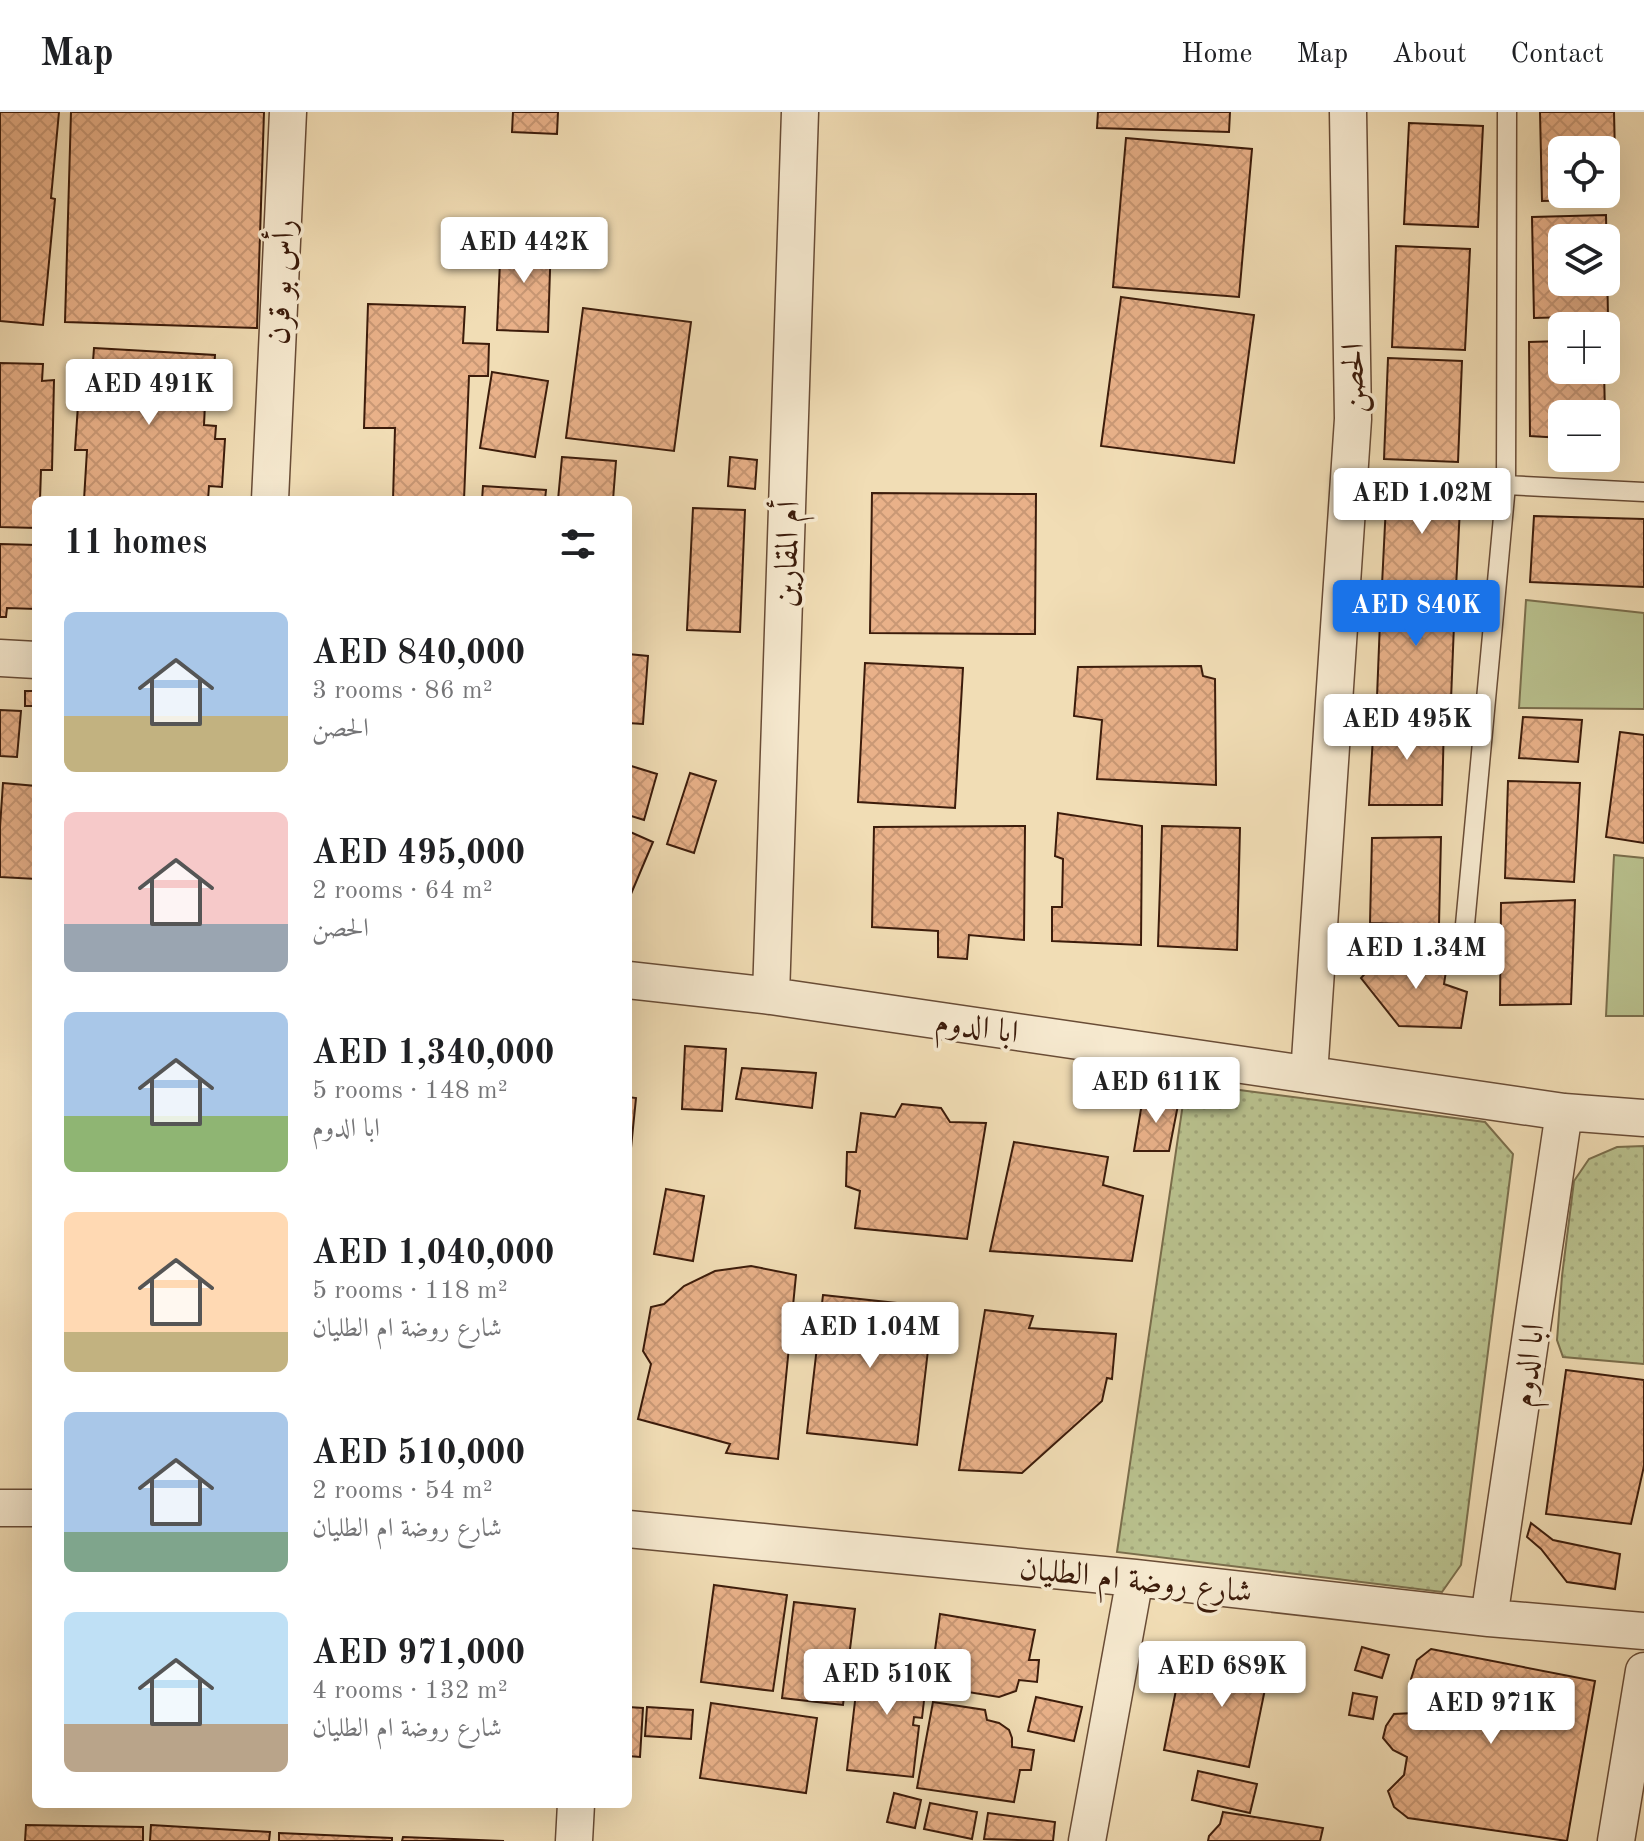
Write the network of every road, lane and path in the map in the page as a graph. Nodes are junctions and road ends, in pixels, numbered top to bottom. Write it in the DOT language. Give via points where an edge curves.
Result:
graph roads {
  1 [pos="288,112"];
  2 [pos="800,112"];
  3 [pos="1348,112"];
  4 [pos="1507,112"];
  5 [pos="1506,485"];
  6 [pos="1644,492"];
  7 [pos="270,496"];
  8 [pos="0,658"];
  9 [pos="32,660"];
  10 [pos="1462,957"];
  11 [pos="632,980"];
  12 [pos="771,996"];
  13 [pos="1309,1075"];
  14 [pos="1564,1112"];
  15 [pos="1644,1118"];
  16 [pos="0,1508"];
  17 [pos="32,1508"];
  18 [pos="632,1529"];
  19 [pos="1135,1578"];
  20 [pos="1489,1618"];
  21 [pos="1644,1631"];
  22 [pos="1644,1671"];
  23 [pos="576,1808"];
  24 [pos="574,1841"];
  25 [pos="1087,1841"];
  26 [pos="1616,1841"];
  1 -- 7 [label="street, رأس بو قرن"];
  2 -- 12 [label="street, أم المقارين"];
  3 -- 13 [label="street, الحصن" via="1353,419"];
  4 -- 5 [label="lane"];
  5 -- 6 [label="lane"];
  5 -- 10 [label="lane"];
  8 -- 9 [label="street"];
  11 -- 12 [label="street, ابا الدوم"];
  12 -- 13 [label="street, ابا الدوم"];
  13 -- 14 [label="street, ابا الدوم"];
  14 -- 15 [label="street, ابا الدوم"];
  14 -- 20 [label="street, ابا الدوم"];
  16 -- 17 [label="street"];
  18 -- 19 [label="street, شارع روضة ام الطليان"];
  19 -- 20 [label="street, شارع روضة ام الطليان"];
  19 -- 25 [label="street"];
  20 -- 21 [label="street, شارع روضة ام الطليان"];
  22 -- 26 [label="street"];
  23 -- 24 [label="street"];
}
